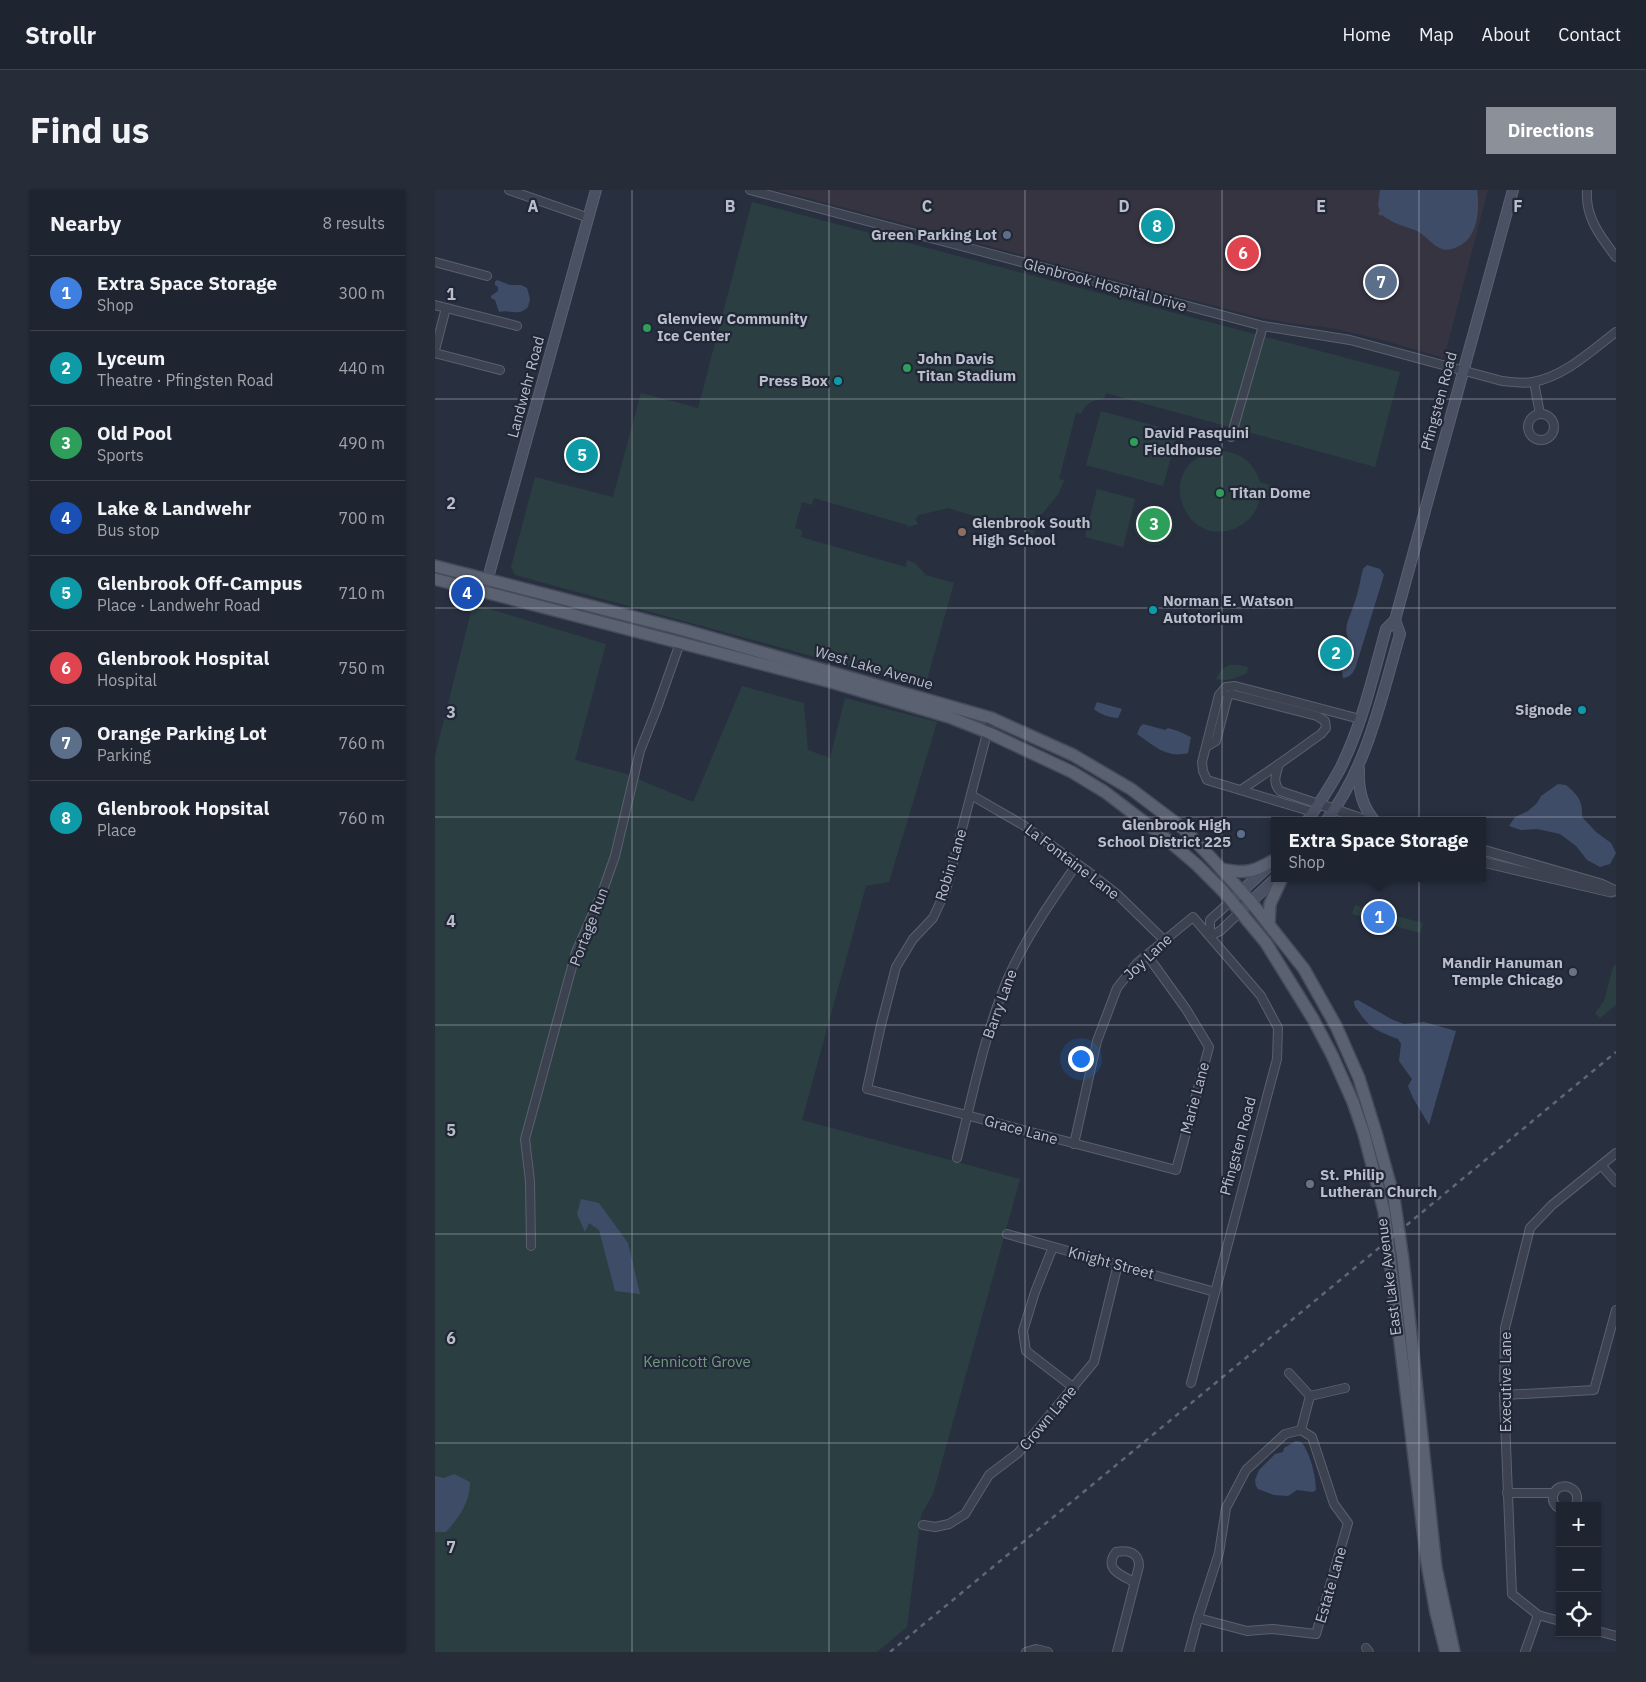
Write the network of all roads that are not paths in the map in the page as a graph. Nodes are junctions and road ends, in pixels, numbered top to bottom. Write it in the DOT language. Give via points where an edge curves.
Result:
graph roads {
  1 [pos="509,190"];
  2 [pos="596,190"];
  3 [pos="750,190"];
  4 [pos="1513,190"];
  5 [pos="1587,190"];
  6 [pos="589,218"];
  7 [pos="1616,257"];
  8 [pos="435,262"];
  9 [pos="487,276"];
  10 [pos="435,305"];
  11 [pos="446,308"];
  12 [pos="517,326"];
  13 [pos="1263,326"];
  14 [pos="1616,332"];
  15 [pos="435,352"];
  16 [pos="500,370"];
  17 [pos="1462,371"];
  18 [pos="1534,382"];
  19 [pos="1540,414"];
  20 [pos="1231,438"];
  21 [pos="435,566"];
  22 [pos="435,579"];
  23 [pos="488,579"];
  24 [pos="484,592"];
  25 [pos="1395,620"];
  26 [pos="680,643"];
  27 [pos="991,718"];
  28 [pos="1360,719"];
  29 [pos="987,732"];
  30 [pos="1206,747"];
  31 [pos="1279,764"];
  32 [pos="1359,765"];
  33 [pos="1241,790"];
  34 [pos="971,795"];
  35 [pos="1335,810"];
  36 [pos="1313,812"];
  37 [pos="1330,817"];
  38 [pos="1357,817"];
  39 [pos="1372,817"];
  40 [pos="1486,851"];
  41 [pos="1271,862"];
  42 [pos="1486,863"];
  43 [pos="1077,864"];
  44 [pos="1271,864"];
  45 [pos="1221,869"];
  46 [pos="1272,882"];
  47 [pos="1279,882"];
  48 [pos="1242,891"];
  49 [pos="1616,892"];
  50 [pos="1231,901"];
  51 [pos="1251,902"];
  52 [pos="1240,912"];
  53 [pos="1269,925"];
  54 [pos="1210,936"];
  55 [pos="1164,940"];
  56 [pos="1147,955"];
  57 [pos="867,1089"];
  58 [pos="968,1116"];
  59 [pos="1074,1144"];
  60 [pos="1616,1153"];
  61 [pos="957,1158"];
  62 [pos="1601,1165"];
  63 [pos="1176,1170"];
  64 [pos="1616,1182"];
  65 [pos="1007,1234"];
  66 [pos="531,1246"];
  67 [pos="1053,1247"];
  68 [pos="1118,1264"];
  69 [pos="1215,1292"];
  70 [pos="1616,1310"];
  71 [pos="1606,1346"];
  72 [pos="1616,1349"];
  73 [pos="1289,1373"];
  74 [pos="1191,1383"];
  75 [pos="1073,1388"];
  76 [pos="1345,1388"];
  77 [pos="1310,1396"];
  78 [pos="1505,1396"];
  79 [pos="1301,1430"];
  80 [pos="1507,1493"];
  81 [pos="1554,1493"];
  82 [pos="1576,1502"];
  83 [pos="1556,1506"];
  84 [pos="923,1525"];
  85 [pos="1134,1582"];
  86 [pos="1538,1615"];
  87 [pos="1198,1618"];
  88 [pos="1556,1620"];
  89 [pos="1601,1632"];
  90 [pos="1616,1636"];
  91 [pos="1026,1652"];
  92 [pos="1048,1652"];
  93 [pos="1117,1652"];
  94 [pos="1189,1652"];
  95 [pos="1446,1652"];
  96 [pos="1454,1652"];
  97 [pos="1525,1652"];
  1 -- 6 [label="street"];
  2 -- 6 [label="main road, Landwehr Road"];
  3 -- 13 [label="street, Glenbrook Hospital Drive"];
  4 -- 17 [label="main road, Pfingsten Road"];
  5 -- 7 [label="street" via="1590,219"];
  6 -- 23 [label="main road, Landwehr Road"];
  8 -- 9 [label="street"];
  10 -- 11 [label="street"];
  11 -- 12 [label="street"];
  11 -- 15 [label="street"];
  13 -- 17 [label="street, Glenbrook Hospital Drive" via="1350,340"];
  13 -- 20 [label="street"];
  14 -- 18 [label="street" via="1577,363"];
  15 -- 16 [label="street"];
  17 -- 18 [label="street, Glenbrook Hospital Drive" via="1502,381"];
  17 -- 25 [label="main road, Pfingsten Road"];
  18 -- 19 [label="street"];
  21 -- 23 [label="main road, West Lake Avenue"];
  22 -- 24 [label="main road, West Lake Avenue"];
  23 -- 24 [label="main road, Landwehr Road"];
  23 -- 27 [label="main road, West Lake Avenue" via="684,630"];
  24 -- 26 [label="main road, West Lake Avenue"];
  25 -- 28 [label="main road, Pfingsten Road" via="1386,630"];
  25 -- 32 [label="main road, Pfingsten Road" via="1400,634"];
  26 -- 29 [label="main road, West Lake Avenue" via="831,682 949,717"];
  26 -- 66 [label="street, Portage Run" via="640,751 610,870 577,952 525,1139 530,1181"];
  27 -- 29 [label="street, Robin Lane"];
  27 -- 45 [label="main road, West Lake Avenue" via="1073,755 1131,789 1184,828"];
  28 -- 30 [label="street" via="1230,686 1222,690 1218,699"];
  28 -- 36 [label="main road, Pfingsten Road" via="1340,768"];
  29 -- 34 [label="street, Robin Lane"];
  29 -- 50 [label="main road, West Lake Avenue" via="1073,772 1105,792 1190,860"];
  30 -- 31 [label="street" via="1216,741 1228,696 1232,694 1317,716 1325,721 1324,731"];
  30 -- 33 [label="street" via="1202,766 1207,780"];
  31 -- 33 [label="street"];
  31 -- 36 [label="street" via="1275,786"];
  32 -- 35 [label="main road, Pfingsten Road"];
  32 -- 39 [label="main road" via="1362,799"];
  33 -- 36 [label="street"];
  34 -- 43 [label="street, La Fontaine Lane" via="1023,825"];
  34 -- 57 [label="street, Robin Lane" via="946,890 933,918 913,939 896,967"];
  35 -- 36 [label="street"];
  35 -- 37 [label="main road, Pfingsten Road"];
  35 -- 38 [label="street"];
  40 -- 49 [label="street" via="1601,884"];
  41 -- 45 [label="main road" via="1245,872"];
  42 -- 49 [label="street" via="1599,891"];
  43 -- 55 [label="street, La Fontaine Lane" via="1118,895"];
  43 -- 58 [label="street, Barry Lane" via="1026,940 1008,979 985,1044"];
  44 -- 48 [label="main road"];
  45 -- 48 [label="main road, West Lake Avenue"];
  46 -- 51 [label="main road"];
  47 -- 53 [label="main road" via="1269,904"];
  48 -- 50 [label="main road"];
  48 -- 51 [label="main road, West Lake Avenue"];
  50 -- 52 [label="main road, West Lake Avenue"];
  50 -- 54 [label="street" via="1210,920"];
  51 -- 52 [label="main road"];
  51 -- 53 [label="main road, East Lake Avenue"];
  52 -- 54 [label="street"];
  52 -- 95 [label="main road, East Lake Avenue" via="1285,974 1332,1055 1353,1102 1376,1175 1384,1211 1430,1584"];
  53 -- 96 [label="main road, East Lake Avenue" via="1304,969 1336,1026 1359,1078 1394,1198 1436,1568"];
  54 -- 55 [label="street, Joy Lane" via="1193,917"];
  54 -- 69 [label="street, Pfingsten Road" via="1261,996 1278,1028 1277,1059"];
  55 -- 56 [label="street, Joy Lane"];
  56 -- 59 [label="street, Joy Lane" via="1117,988 1097,1041"];
  56 -- 63 [label="street, Marie Lane" via="1209,1047"];
  57 -- 58 [label="street, Grace Lane"];
  58 -- 59 [label="street, Grace Lane"];
  58 -- 61 [label="street, Barry Lane"];
  59 -- 63 [label="street, Grace Lane"];
  60 -- 62 [label="street, Executive Lane"];
  62 -- 64 [label="street"];
  62 -- 78 [label="street, Executive Lane" via="1552,1205 1530,1228 1505,1328"];
  65 -- 67 [label="street, Knight Street"];
  67 -- 68 [label="street, Knight Street"];
  67 -- 75 [label="street" via="1023,1331 1026,1351"];
  68 -- 69 [label="street, Knight Street"];
  68 -- 75 [label="street, Crown Lane" via="1094,1362"];
  69 -- 74 [label="street, Pfingsten Road"];
  70 -- 71 [label="street"];
  71 -- 72 [label="street"];
  71 -- 78 [label="street" via="1594,1390"];
  73 -- 77 [label="street"];
  75 -- 84 [label="street, Crown Lane" via="1018,1453 989,1475 965,1514 949,1524"];
  76 -- 77 [label="street"];
  77 -- 79 [label="street"];
  78 -- 80 [label="street, Executive Lane"];
  79 -- 87 [label="street" via="1285,1434 1246,1470 1226,1508 1219,1553"];
  79 -- 87 [label="street, Estate Lane" via="1312,1437 1333,1504 1348,1523 1316,1634 1273,1629 1247,1632"];
  80 -- 81 [label="street"];
  80 -- 86 [label="street, Executive Lane" via="1512,1594"];
  81 -- 82 [label="street" via="1563,1486 1570,1487 1577,1496"];
  81 -- 83 [label="street"];
  85 -- 93 [label="street"];
  86 -- 88 [label="street"];
  86 -- 97 [label="street"];
  87 -- 94 [label="street"];
  89 -- 90 [label="street"];
  91 -- 92 [label="street" via="1036,1649"];
}
